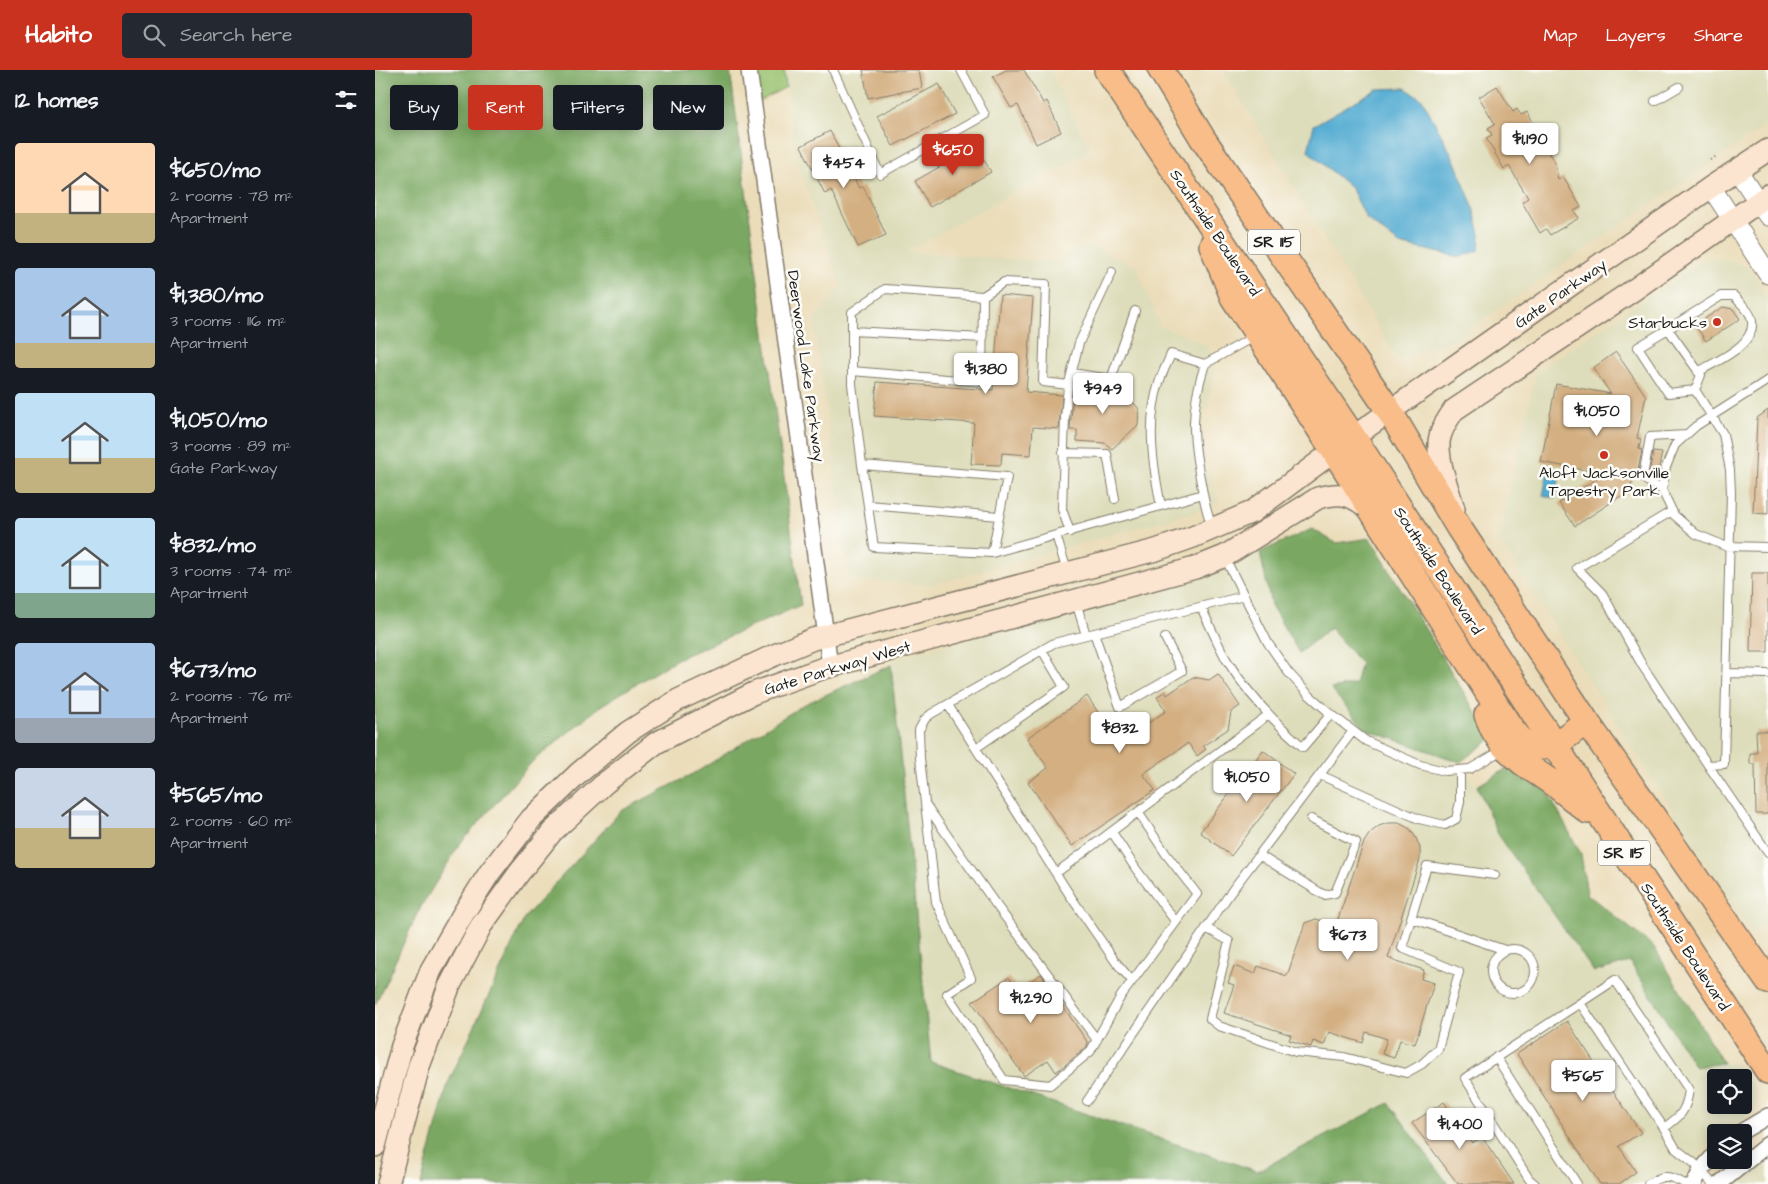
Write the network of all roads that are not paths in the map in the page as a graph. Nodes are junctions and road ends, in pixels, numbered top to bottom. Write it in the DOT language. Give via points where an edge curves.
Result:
graph roads {
  1 [pos="749,70"];
  2 [pos="833,70"];
  3 [pos="961,70"];
  4 [pos="1107,70"];
  5 [pos="1161,70"];
  6 [pos="1679,86"];
  7 [pos="1655,101"];
  8 [pos="1768,150"];
  9 [pos="1737,170"];
  10 [pos="1711,187"];
  11 [pos="1193,197"];
  12 [pos="1765,204"];
  13 [pos="1732,220"];
  14 [pos="1112,272"];
  15 [pos="1768,274"];
  16 [pos="983,296"];
  17 [pos="1135,311"];
  18 [pos="1668,329"];
  19 [pos="852,331"];
  20 [pos="1258,334"];
  21 [pos="983,338"];
  22 [pos="1205,364"];
  23 [pos="852,371"];
  24 [pos="1698,372"];
  25 [pos="1072,373"];
  26 [pos="1768,380"];
  27 [pos="1069,385"];
  28 [pos="1695,390"];
  29 [pos="1390,412"];
  30 [pos="1712,416"];
  31 [pos="1687,435"];
  32 [pos="1344,444"];
  33 [pos="1063,453"];
  34 [pos="863,465"];
  35 [pos="1662,490"];
  36 [pos="1203,494"];
  37 [pos="1115,499"];
  38 [pos="868,505"];
  39 [pos="1161,506"];
  40 [pos="1672,510"];
  41 [pos="1374,514"];
  42 [pos="999,516"];
  43 [pos="1213,528"];
  44 [pos="1459,528"];
  45 [pos="1070,532"];
  46 [pos="1056,535"];
  47 [pos="1730,546"];
  48 [pos="1768,546"];
  49 [pos="991,553"];
  50 [pos="1225,556"];
  51 [pos="1067,573"];
  52 [pos="1244,596"];
  53 [pos="1076,600"];
  54 [pos="1201,607"];
  55 [pos="1090,634"];
  56 [pos="826,636"];
  57 [pos="1165,638"];
  58 [pos="1459,646"];
  59 [pos="1041,650"];
  60 [pos="831,666"];
  61 [pos="1727,673"];
  62 [pos="1768,674"];
  63 [pos="948,705"];
  64 [pos="1331,714"];
  65 [pos="1268,715"];
  66 [pos="1587,721"];
  67 [pos="1353,731"];
  68 [pos="1554,746"];
  69 [pos="975,748"];
  70 [pos="1506,748"];
  71 [pos="1709,765"];
  72 [pos="1460,770"];
  73 [pos="1320,775"];
  74 [pos="925,803"];
  75 [pos="1138,812"];
  76 [pos="1311,819"];
  77 [pos="1607,827"];
  78 [pos="1112,832"];
  79 [pos="1768,853"];
  80 [pos="1259,855"];
  81 [pos="1056,873"];
  82 [pos="1495,875"];
  83 [pos="1411,918"];
  84 [pos="1176,922"];
  85 [pos="1206,928"];
  86 [pos="1505,950"];
  87 [pos="1694,960"];
  88 [pos="1132,981"];
  89 [pos="1768,981"];
  90 [pos="1580,1003"];
  91 [pos="1097,1040"];
  92 [pos="1768,1046"];
  93 [pos="1496,1057"];
  94 [pos="1768,1072"];
  95 [pos="1087,1101"];
  96 [pos="1768,1116"];
  97 [pos="1752,1125"];
  98 [pos="1664,1128"];
  99 [pos="1768,1144"];
  100 [pos="375,1146"];
  101 [pos="1707,1163"];
  102 [pos="1701,1170"];
  103 [pos="389,1184"];
  104 [pos="1535,1184"];
  105 [pos="1577,1184"];
  106 [pos="1648,1184"];
  107 [pos="1685,1184"];
  108 [pos="1694,1184"];
  109 [pos="1713,1184"];
  110 [pos="1719,1184"];
  1 -- 56 [label="street, Deerwood Lake Parkway"];
  2 -- 3 [label="lane" via="880,174 985,115"];
  4 -- 11 [label="highway, Southside Boulevard / SR 115"];
  5 -- 29 [label="highway, SR 115" via="1203,139"];
  6 -- 7 [label="lane"];
  8 -- 9 [label="main road, Gate Parkway"];
  9 -- 10 [label="main road, Gate Parkway"];
  9 -- 12 [label="street"];
  10 -- 13 [label="street"];
  10 -- 29 [label="main road, Gate Parkway"];
  11 -- 20 [label="highway" via="1233,297"];
  11 -- 32 [label="highway, Southside Boulevard / SR 115"];
  12 -- 13 [label="main road"];
  13 -- 15 [label="street"];
  13 -- 44 [label="main road" via="1455,410 1439,441 1440,458"];
  14 -- 25 [label="lane" via="1079,343"];
  16 -- 19 [label="lane" via="885,289 853,312"];
  16 -- 21 [label="lane"];
  16 -- 27 [label="lane" via="1004,282 1046,284 1043,382"];
  17 -- 25 [label="lane" via="1111,379"];
  18 -- 24 [label="lane"];
  18 -- 24 [label="lane" via="1721,296 1734,296 1751,317 1751,335 1744,344"];
  18 -- 28 [label="lane" via="1639,347 1668,393"];
  19 -- 21 [label="lane"];
  19 -- 23 [label="lane"];
  20 -- 22 [label="lane"];
  20 -- 32 [label="highway"];
  21 -- 23 [label="lane" via="982,382"];
  22 -- 36 [label="lane" via="1194,406 1193,430"];
  22 -- 39 [label="lane" via="1171,354 1158,384 1151,442"];
  23 -- 34 [label="lane"];
  24 -- 28 [label="lane" via="1701,375"];
  25 -- 27 [label="lane"];
  26 -- 30 [label="lane"];
  27 -- 33 [label="lane"];
  28 -- 30 [label="lane"];
  29 -- 32 [label="main road, Gate Parkway"];
  29 -- 44 [label="highway, SR 115"];
  30 -- 31 [label="lane"];
  30 -- 47 [label="lane" via="1723,434 1730,470"];
  31 -- 35 [label="lane" via="1675,444"];
  31 -- 35 [label="lane" via="1650,437 1643,476"];
  32 -- 41 [label="highway"];
  32 -- 43 [label="main road, Gate Parkway West" via="1252,512"];
  32 -- 68 [label="highway, Southside Boulevard / SR 115"];
  33 -- 37 [label="lane" via="1107,454"];
  33 -- 45 [label="lane" via="1062,508"];
  34 -- 38 [label="lane"];
  34 -- 42 [label="lane" via="1007,477"];
  35 -- 40 [label="lane"];
  36 -- 39 [label="lane"];
  36 -- 43 [label="lane"];
  38 -- 42 [label="lane"];
  38 -- 49 [label="lane" via="874,547"];
  39 -- 45 [label="lane"];
  40 -- 47 [label="lane" via="1696,534"];
  40 -- 71 [label="lane" via="1577,568 1602,593 1642,665"];
  41 -- 50 [label="main road, Gate Parkway West" via="1354,498 1334,494 1318,498"];
  41 -- 58 [label="highway"];
  42 -- 49 [label="lane"];
  43 -- 50 [label="main road"];
  43 -- 51 [label="main road, Gate Parkway West" via="1157,550"];
  44 -- 66 [label="highway, SR 115"];
  45 -- 46 [label="lane"];
  46 -- 49 [label="lane"];
  46 -- 51 [label="lane"];
  47 -- 48 [label="lane"];
  47 -- 61 [label="lane"];
  50 -- 52 [label="lane"];
  50 -- 53 [label="main road, Gate Parkway West" via="1195,568"];
  51 -- 53 [label="main road"];
  51 -- 56 [label="main road, Gate Parkway West"];
  52 -- 54 [label="lane"];
  52 -- 64 [label="lane" via="1268,642 1289,672"];
  53 -- 55 [label="lane"];
  53 -- 60 [label="main road, Gate Parkway West"];
  54 -- 55 [label="lane"];
  54 -- 65 [label="lane" via="1227,659"];
  55 -- 57 [label="lane" via="1120,707 1182,671"];
  55 -- 59 [label="lane" via="1054,643"];
  56 -- 60 [label="street, Deerwood Lake Parkway"];
  56 -- 100 [label="main road, Gate Parkway West" via="770,656 678,700 628,732 579,772 531,820 490,872 431,970 402,1046"];
  58 -- 68 [label="highway" via="1508,724 1524,742 1539,748"];
  58 -- 70 [label="highway" via="1493,729"];
  59 -- 63 [label="lane"];
  59 -- 69 [label="lane" via="1064,687"];
  60 -- 103 [label="main road, Gate Parkway West" via="754,693 656,743 605,783 552,832 481,926 449,986 419,1066"];
  61 -- 62 [label="lane"];
  61 -- 71 [label="lane" via="1724,764"];
  63 -- 69 [label="lane"];
  63 -- 74 [label="lane" via="925,719 919,730"];
  64 -- 65 [label="lane" via="1303,746"];
  64 -- 67 [label="lane"];
  65 -- 75 [label="lane"];
  66 -- 68 [label="highway"];
  66 -- 89 [label="highway, SR 115"];
  67 -- 72 [label="lane" via="1366,741 1420,764 1445,771"];
  67 -- 73 [label="lane"];
  68 -- 77 [label="highway, Southside Boulevard / SR 115"];
  69 -- 81 [label="lane"];
  70 -- 72 [label="lane" via="1470,769"];
  70 -- 77 [label="highway"];
  71 -- 79 [label="lane"];
  72 -- 73 [label="lane" via="1456,819 1445,825 1419,819"];
  73 -- 80 [label="lane"];
  74 -- 91 [label="lane"];
  74 -- 91 [label="lane" via="936,902 971,978 947,994 1003,1080 1050,1085 1090,1052"];
  75 -- 78 [label="lane"];
  75 -- 84 [label="lane" via="1197,894"];
  76 -- 80 [label="lane" via="1356,842 1335,893 1324,895"];
  77 -- 87 [label="highway, Southside Boulevard / SR 115"];
  78 -- 81 [label="lane"];
  78 -- 84 [label="lane"];
  80 -- 85 [label="lane"];
  81 -- 88 [label="lane" via="1092,929"];
  82 -- 83 [label="lane" via="1427,866"];
  83 -- 85 [label="lane" via="1401,948 1459,972 1438,1049 1406,1073 1343,1057 1296,1052 1219,1026 1210,1019 1229,942"];
  83 -- 86 [label="lane"];
  84 -- 88 [label="lane"];
  85 -- 95 [label="lane"];
  86 -- 86 [label="lane" via="1526,953 1535,966 1533,980 1522,991 1502,990 1493,979 1492,966"];
  87 -- 92 [label="highway"];
  87 -- 94 [label="highway, Southside Boulevard / SR 115"];
  88 -- 91 [label="lane"];
  90 -- 93 [label="lane"];
  90 -- 98 [label="lane"];
  90 -- 98 [label="lane" via="1615,980 1689,1090 1687,1105 1680,1117"];
  93 -- 104 [label="lane" via="1465,1078"];
  93 -- 105 [label="lane"];
  96 -- 97 [label="street"];
  98 -- 102 [label="lane" via="1676,1149"];
  99 -- 110 [label="street"];
  101 -- 102 [label="street"];
  102 -- 108 [label="street"];
  102 -- 109 [label="lane"];
  106 -- 107 [label="lane" via="1660,1176 1673,1177"];
}
